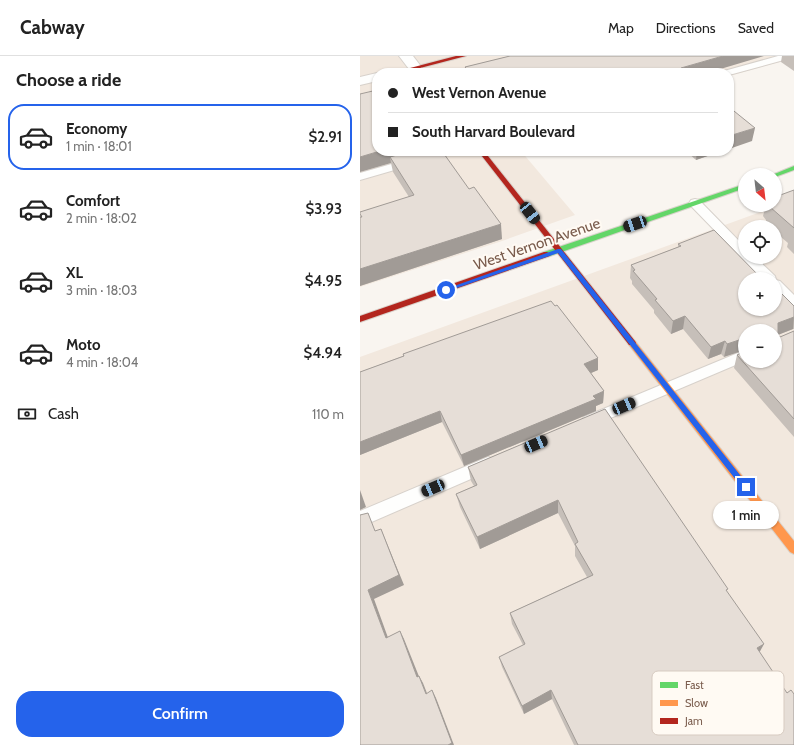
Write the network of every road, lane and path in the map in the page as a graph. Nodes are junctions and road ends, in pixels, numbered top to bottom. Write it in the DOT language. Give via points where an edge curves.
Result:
graph roads {
  1 [pos="406,56"];
  2 [pos="463,56"];
  3 [pos="788,56"];
  4 [pos="415,68"];
  5 [pos="424,68"];
  6 [pos="734,71"];
  7 [pos="372,78"];
  8 [pos="360,81"];
  9 [pos="432,156"];
  10 [pos="485,156"];
  11 [pos="794,168"];
  12 [pos="782,172"];
  13 [pos="360,177"];
  14 [pos="738,188"];
  15 [pos="695,203"];
  16 [pos="738,247"];
  17 [pos="560,251"];
  18 [pos="755,264"];
  19 [pos="763,272"];
  20 [pos="782,291"];
  21 [pos="794,303"];
  22 [pos="360,320"];
  23 [pos="738,358"];
  24 [pos="668,388"];
  25 [pos="573,428"];
  26 [pos="499,459"];
  27 [pos="360,519"];
  28 [pos="794,549"];
  1 -- 4 [label="street"];
  2 -- 5 [label="street"];
  3 -- 6 [label="lane"];
  7 -- 8 [label="street"];
  9 -- 13 [label="lane"];
  10 -- 17 [label="street"];
  11 -- 12 [label="street"];
  14 -- 15 [label="street, West Vernon Avenue"];
  15 -- 16 [label="lane"];
  15 -- 17 [label="street, West Vernon Avenue"];
  17 -- 22 [label="street, West Vernon Avenue"];
  17 -- 24 [label="street"];
  18 -- 19 [label="lane"];
  20 -- 21 [label="lane"];
  23 -- 24 [label="lane"];
  24 -- 25 [label="lane"];
  24 -- 28 [label="street"];
  26 -- 27 [label="lane"];
}
